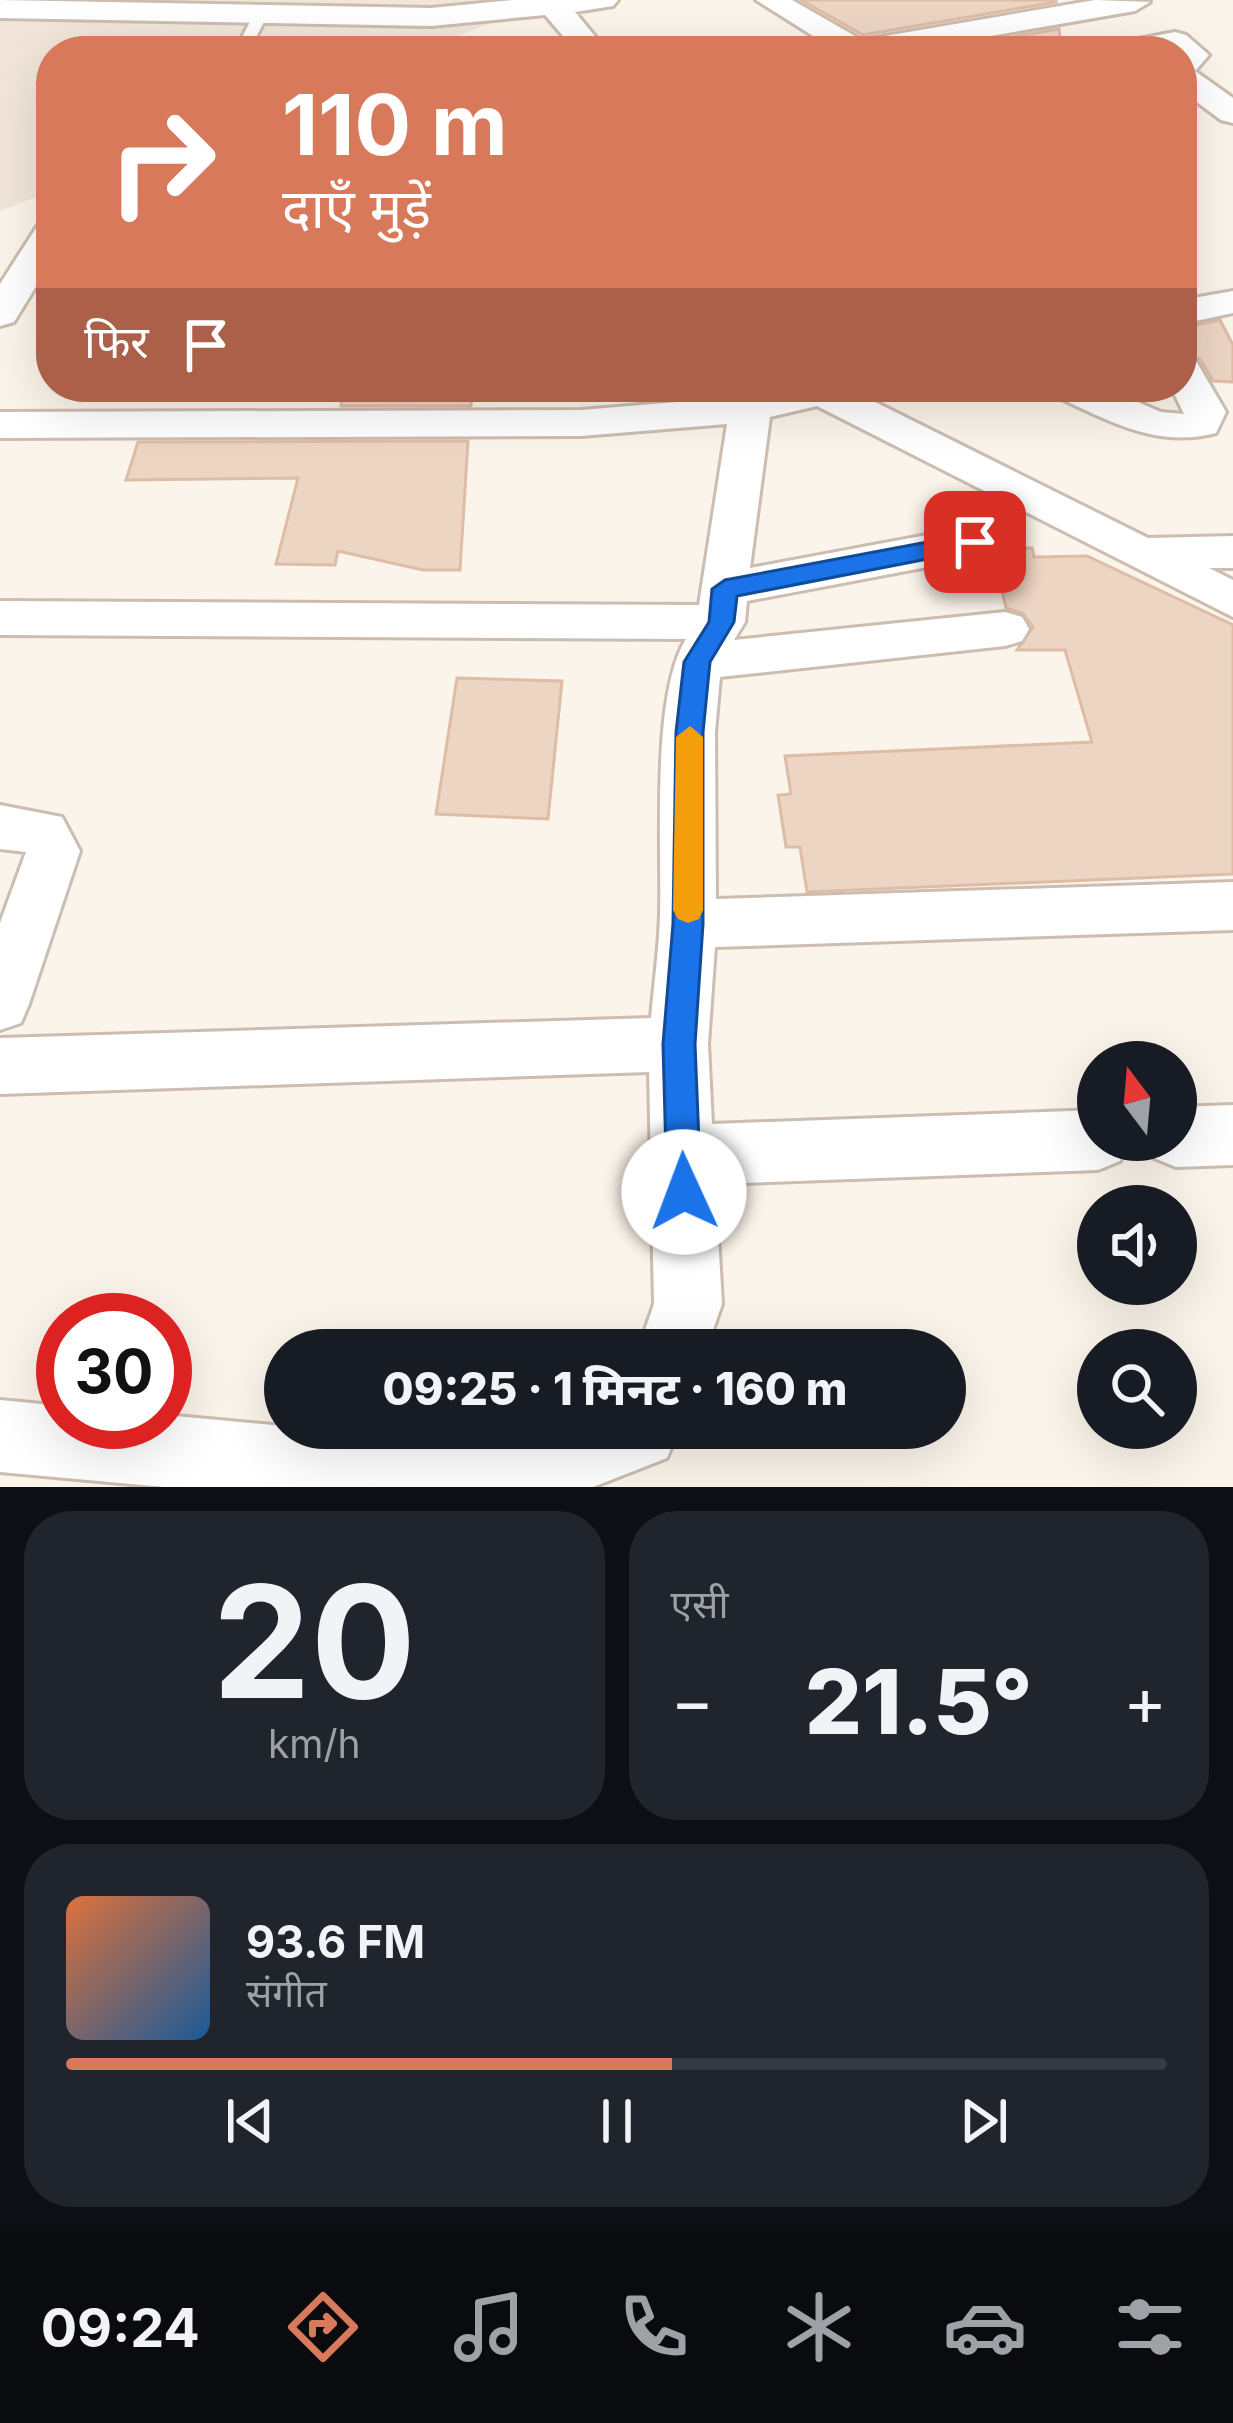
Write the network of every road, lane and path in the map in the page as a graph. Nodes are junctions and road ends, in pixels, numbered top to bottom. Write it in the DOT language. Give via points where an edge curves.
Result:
graph roads {
  1 [pos="603,0"];
  2 [pos="771,0"];
  3 [pos="1131,0"];
  4 [pos="555,3"];
  5 [pos="432,4"];
  6 [pos="42,6"];
  7 [pos="266,8"];
  8 [pos="0,10"];
  9 [pos="94,13"];
  10 [pos="93,36"];
  11 [pos="250,36"];
  12 [pos="435,36"];
  13 [pos="580,36"];
  14 [pos="833,36"];
  15 [pos="938,36"];
  16 [pos="1197,87"];
  17 [pos="1233,113"];
  18 [pos="36,257"];
  19 [pos="1233,302"];
  20 [pos="1197,310"];
  21 [pos="0,314"];
  22 [pos="1197,397"];
  23 [pos="720,402"];
  24 [pos="746,402"];
  25 [pos="855,402"];
  26 [pos="1105,402"];
  27 [pos="0,425"];
  28 [pos="975,542"];
  29 [pos="1233,552"];
  30 [pos="1138,553"];
  31 [pos="1233,600"];
  32 [pos="0,617"];
  33 [pos="714,624"];
  34 [pos="1005,628"];
  35 [pos="0,826"];
  36 [pos="1233,906"];
  37 [pos="688,924"];
  38 [pos="0,1004"];
  39 [pos="679,1044"];
  40 [pos="0,1066"];
  41 [pos="1233,1135"];
  42 [pos="1197,1136"];
  43 [pos="1077,1141"];
  44 [pos="683,1155"];
  45 [pos="679,1329"];
  46 [pos="0,1436"];
  47 [pos="599,1449"];
  1 -- 4 [label="street"];
  2 -- 14 [label="street"];
  3 -- 15 [label="street"];
  4 -- 5 [label="street"];
  4 -- 13 [label="street"];
  5 -- 7 [label="street"];
  5 -- 12 [label="street"];
  6 -- 8 [label="street"];
  6 -- 9 [label="street"];
  7 -- 9 [label="street"];
  7 -- 11 [label="lane"];
  9 -- 10 [label="street"];
  16 -- 17 [label="street"];
  18 -- 21 [label="street"];
  19 -- 20 [label="street"];
  22 -- 26 [label="street" via="1201,424 1186,429"];
  23 -- 27 [label="street" via="581,423"];
  24 -- 33 [label="street"];
  25 -- 30 [label="street"];
  28 -- 33 [label="street"];
  29 -- 30 [label="street"];
  30 -- 31 [label="street"];
  32 -- 33 [label="street"];
  33 -- 34 [label="street"];
  33 -- 37 [label="street" via="690,732"];
  35 -- 38 [label="street" via="43,832 52,851"];
  36 -- 37 [label="street"];
  37 -- 39 [label="street"];
  39 -- 40 [label="street"];
  39 -- 44 [label="street"];
  41 -- 42 [label="street"];
  43 -- 44 [label="street"];
  44 -- 45 [label="street" via="688,1304"];
  46 -- 47 [label="street" via="508,1483"];
}
